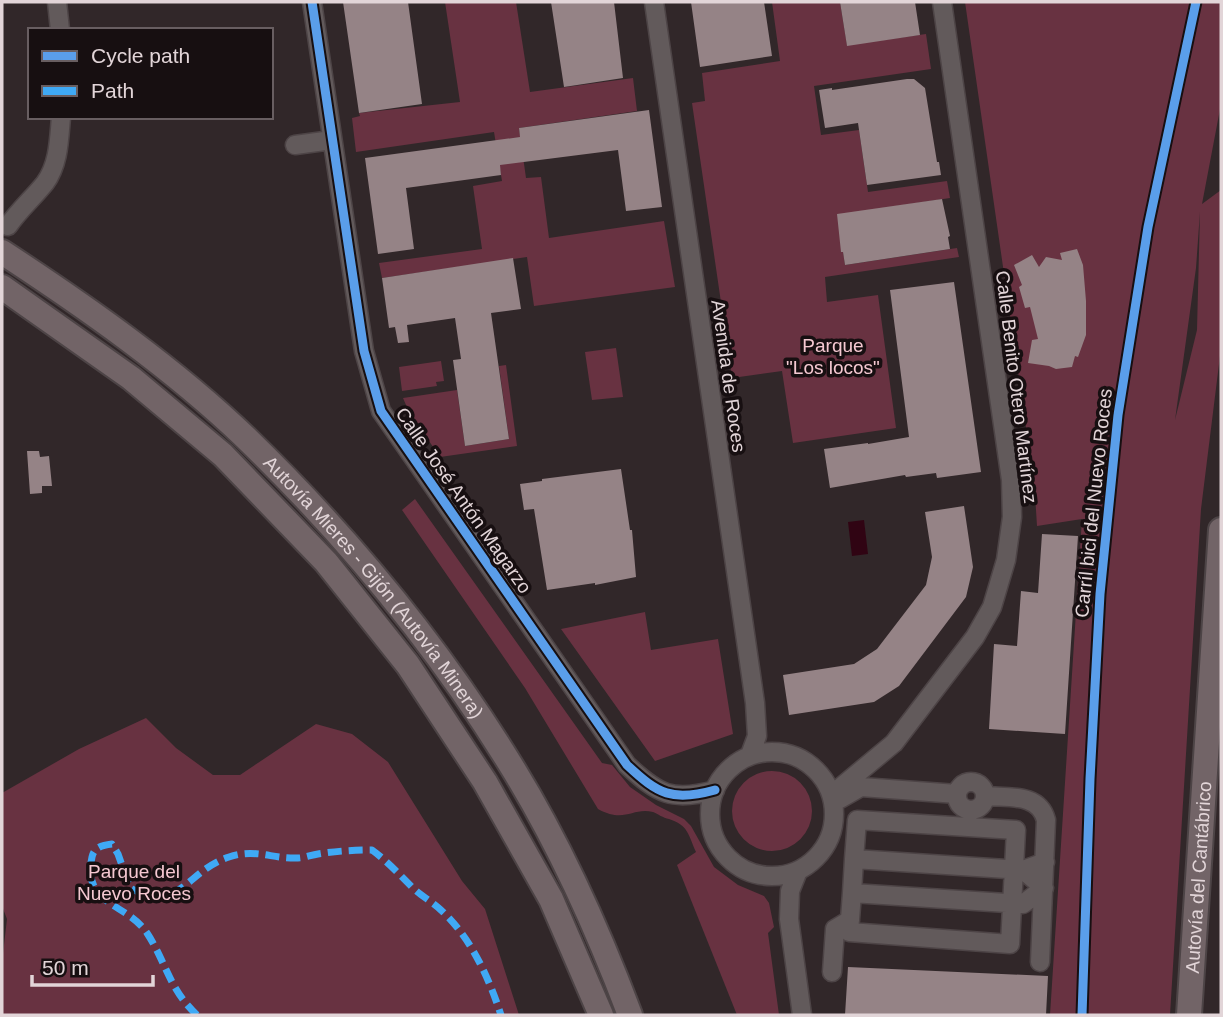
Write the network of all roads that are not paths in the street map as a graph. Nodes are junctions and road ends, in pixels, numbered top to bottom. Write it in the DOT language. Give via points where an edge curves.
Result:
graph roads {
  1 [pos="57,2"];
  2 [pos="312,2"];
  3 [pos="654,2"];
  4 [pos="942,2"];
  5 [pos="60,28"];
  6 [pos="61,119"];
  7 [pos="332,140"];
  8 [pos="295,145"];
  9 [pos="8,226"];
  10 [pos="2,252"];
  11 [pos="2,286"];
  12 [pos="1221,530"];
  13 [pos="750,755"];
  14 [pos="715,790"];
  15 [pos="834,803"];
  16 [pos="854,859"];
  17 [pos="1045,862"];
  18 [pos="1019,869"];
  19 [pos="798,871"];
  20 [pos="762,876"];
  21 [pos="1044,888"];
  22 [pos="852,893"];
  23 [pos="1013,904"];
  24 [pos="789,919"];
  25 [pos="850,920"];
  26 [pos="1040,962"];
  27 [pos="832,972"];
  28 [pos="601,1015"];
  29 [pos="630,1015"];
  30 [pos="802,1015"];
  31 [pos="1189,1015"];
  1 -- 5 [label="street"];
  2 -- 7 [label="street, Calle José Antón Magarzo"];
  3 -- 13 [label="street, Avenida de Roces" via="755,703 757,736"];
  4 -- 15 [label="street, Calle Benito Otero Martínez" via="1011,480 1012,517 992,607 975,637 894,743 841,787"];
  6 -- 9 [label="street" via="52,171"];
  7 -- 8 [label="street"];
  7 -- 14 [label="street, Calle José Antón Magarzo" via="364,351 381,411 627,765 660,792 695,796"];
  10 -- 29 [label="highway, Autovía Mieres - Gijón (Autovía Minera)" via="148,355 245,437 348,543 436,653 512,767 568,869"];
  11 -- 28 [label="highway" via="131,378 223,455 326,562 408,665 485,782 551,899"];
  12 -- 31 [label="highway, Autovía del Cantábrico"];
  13 -- 14 [label="street" via="731,766"];
  13 -- 15 [label="street" via="782,752 812,765 826,782"];
  14 -- 20 [label="street" via="709,819 715,840 725,856"];
  15 -- 17 [label="street" via="861,787 957,794 960,805 970,810 981,807 986,796 1029,799 1044,811"];
  15 -- 19 [label="street" via="831,835 816,858"];
  16 -- 18 [label="street"];
  16 -- 18 [label="street" via="857,820 1016,830"];
  16 -- 22 [label="street"];
  17 -- 18 [label="street"];
  17 -- 21 [label="street"];
  18 -- 21 [label="street"];
  18 -- 23 [label="street"];
  19 -- 20 [label="street"];
  19 -- 24 [label="street" via="790,891"];
  20 -- 24 [label="street" via="777,891"];
  21 -- 23 [label="street" via="1023,904"];
  21 -- 26 [label="street"];
  22 -- 23 [label="street"];
  22 -- 25 [label="street"];
  23 -- 25 [label="street" via="1010,944 849,932"];
  24 -- 30 [label="street"];
  25 -- 27 [label="street" via="835,929"];
}
